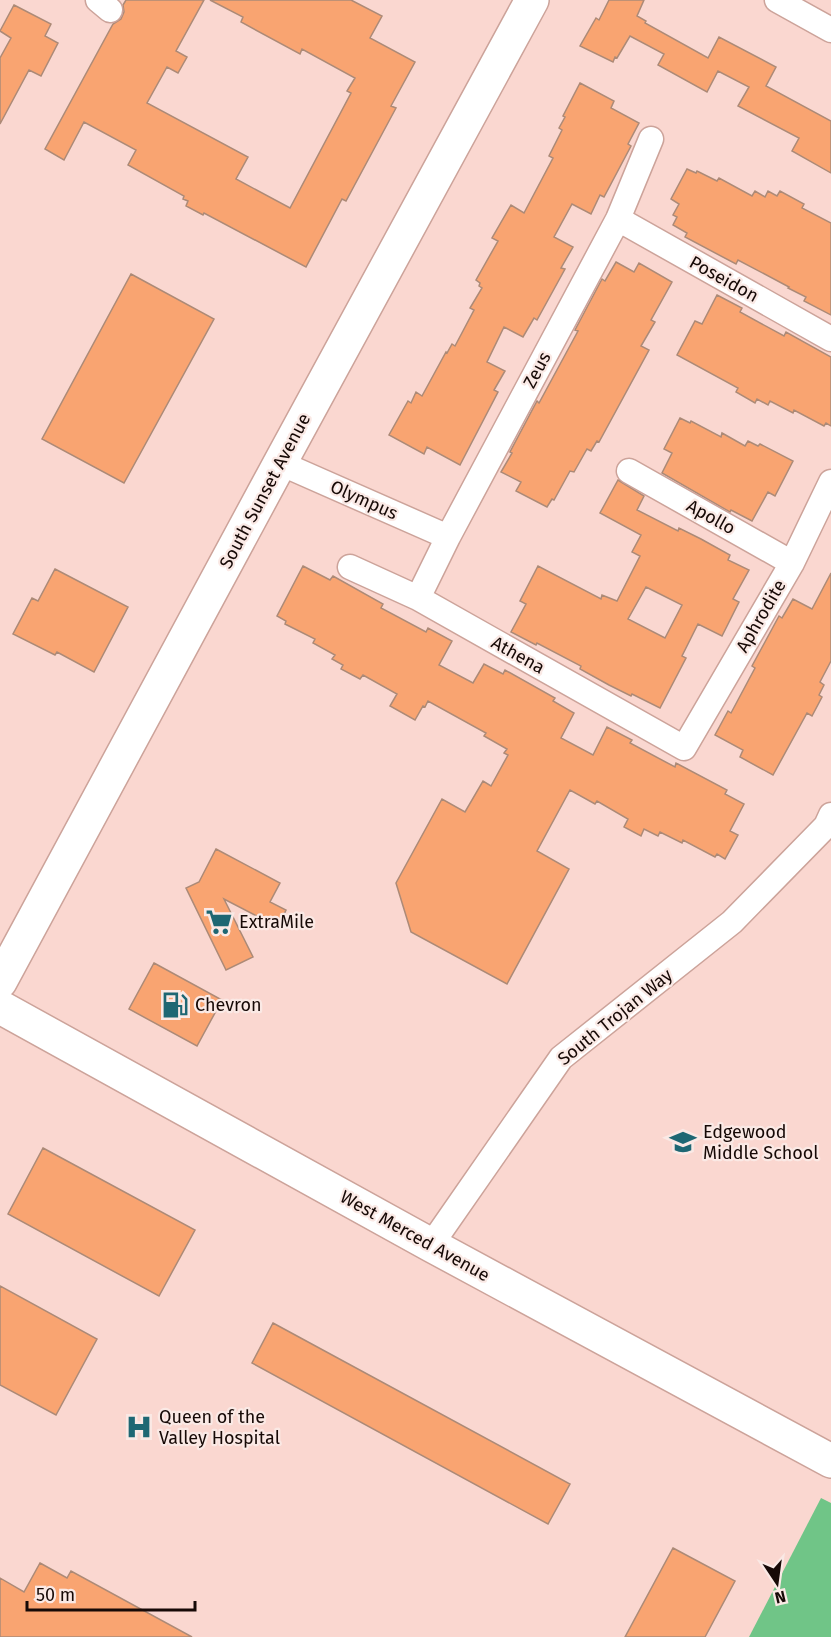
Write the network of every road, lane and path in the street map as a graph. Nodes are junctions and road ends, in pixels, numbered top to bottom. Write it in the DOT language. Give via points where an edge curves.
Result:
graph roads {
  1 [pos="532,0"];
  2 [pos="777,0"];
  3 [pos="831,30"];
  4 [pos="651,139"];
  5 [pos="618,219"];
  6 [pos="831,339"];
  7 [pos="280,463"];
  8 [pos="629,471"];
  9 [pos="831,482"];
  10 [pos="448,537"];
  11 [pos="792,562"];
  12 [pos="350,567"];
  13 [pos="417,598"];
  14 [pos="684,748"];
  15 [pos="831,815"];
  16 [pos="0,982"];
  17 [pos="0,1008"];
  18 [pos="430,1245"];
  19 [pos="831,1461"];
  1 -- 7 [label="main road, South Sunset Avenue"];
  2 -- 3 [label="street"];
  4 -- 5 [label="street, Zeus"];
  5 -- 6 [label="street, Poseidon"];
  5 -- 10 [label="street, Zeus"];
  7 -- 10 [label="street, Olympus"];
  7 -- 16 [label="main road, South Sunset Avenue"];
  8 -- 11 [label="street, Apollo"];
  9 -- 11 [label="street, Aphrodite"];
  10 -- 13 [label="street, Zeus"];
  11 -- 14 [label="street, Aphrodite"];
  12 -- 13 [label="street, Athena"];
  13 -- 14 [label="street, Athena"];
  15 -- 18 [label="street, South Trojan Way" via="826,826 732,922 561,1058"];
  17 -- 18 [label="main road, West Merced Avenue"];
  18 -- 19 [label="main road, West Merced Avenue"];
}
